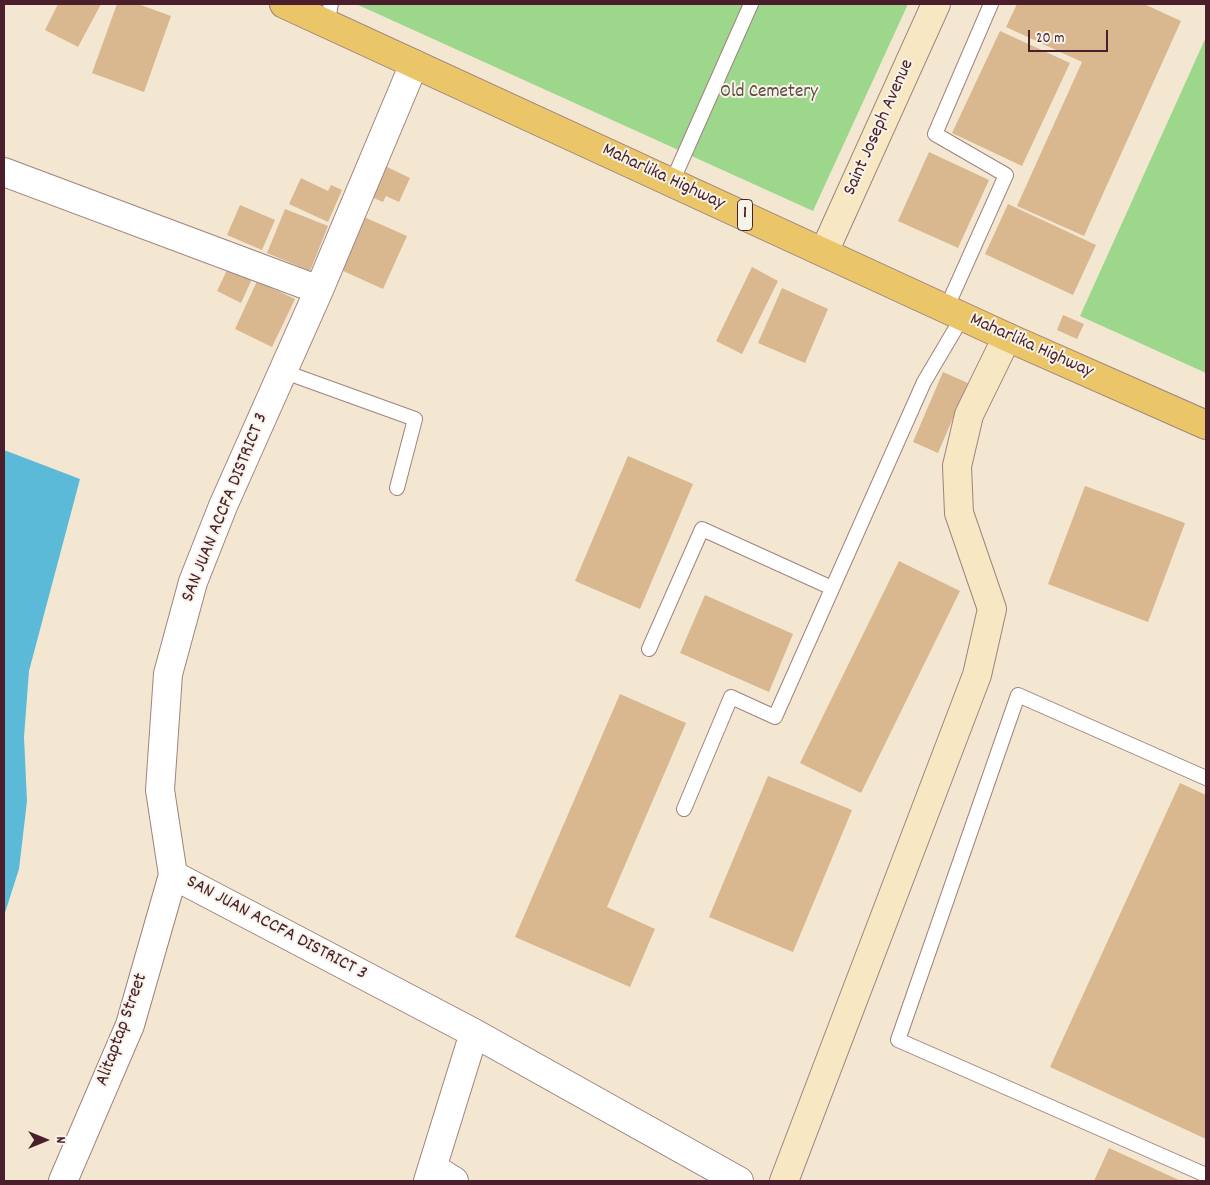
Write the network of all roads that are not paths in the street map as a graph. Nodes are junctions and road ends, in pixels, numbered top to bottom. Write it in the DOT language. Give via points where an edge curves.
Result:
graph roads {
  1 [pos="284,4"];
  2 [pos="751,4"];
  3 [pos="936,4"];
  4 [pos="991,4"];
  5 [pos="329,14"];
  6 [pos="414,64"];
  7 [pos="4,172"];
  8 [pos="672,182"];
  9 [pos="824,252"];
  10 [pos="319,290"];
  11 [pos="955,312"];
  12 [pos="1007,337"];
  13 [pos="282,371"];
  14 [pos="1206,425"];
  15 [pos="397,488"];
  16 [pos="832,588"];
  17 [pos="649,649"];
  18 [pos="1206,778"];
  19 [pos="684,809"];
  20 [pos="173,875"];
  21 [pos="474,1032"];
  22 [pos="1206,1175"];
  23 [pos="438,1177"];
  24 [pos="64,1181"];
  25 [pos="739,1181"];
  26 [pos="784,1181"];
  1 -- 5 [label="main road, Maharlika Highway / 1"];
  2 -- 8 [label="lane"];
  3 -- 9 [label="street, Saint Joseph Avenue"];
  4 -- 11 [label="lane" via="934,134 1006,175"];
  5 -- 6 [label="main road, Maharlika Highway / 1"];
  6 -- 8 [label="main road, Maharlika Highway / 1"];
  6 -- 10 [label="street, SAN JUAN ACCFA DISTRICT 3"];
  7 -- 10 [label="street"];
  8 -- 9 [label="main road, Maharlika Highway / 1"];
  9 -- 11 [label="main road, Maharlika Highway / 1"];
  10 -- 13 [label="street, SAN JUAN ACCFA DISTRICT 3"];
  11 -- 12 [label="main road, Maharlika Highway / 1"];
  11 -- 16 [label="lane"];
  12 -- 14 [label="main road, Maharlika Highway / 1"];
  12 -- 26 [label="street" via="969,415 957,466 958,513 992,610 977,675"];
  13 -- 15 [label="lane" via="415,419"];
  13 -- 20 [label="street, SAN JUAN ACCFA DISTRICT 3" via="193,582 168,674 160,790"];
  16 -- 17 [label="lane" via="702,529"];
  16 -- 19 [label="lane" via="775,717 731,697"];
  18 -- 22 [label="lane" via="1018,695 898,1040"];
  20 -- 21 [label="street, SAN JUAN ACCFA DISTRICT 3"];
  20 -- 24 [label="street, Alitaptap Street" via="130,1025"];
  21 -- 23 [label="street"];
  21 -- 25 [label="street, SAN JUAN ACCFA DISTRICT 3"];
}
